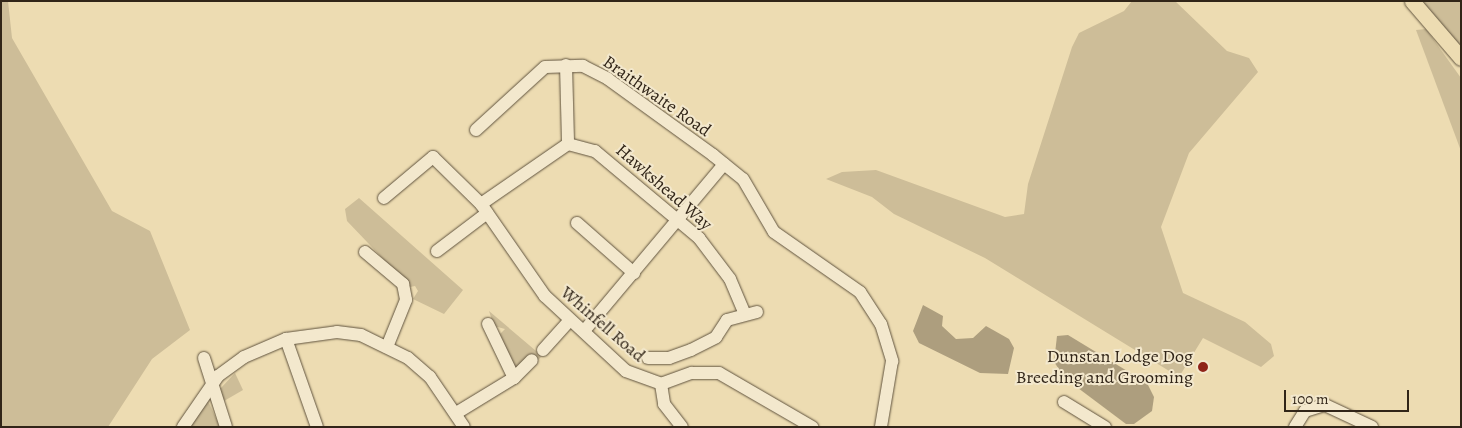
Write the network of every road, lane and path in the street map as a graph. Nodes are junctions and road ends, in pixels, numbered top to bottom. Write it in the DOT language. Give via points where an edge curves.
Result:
graph roads {
  1 [pos="1412,1"];
  2 [pos="1461,58"];
  3 [pos="566,65"];
  4 [pos="476,130"];
  5 [pos="568,144"];
  6 [pos="724,164"];
  7 [pos="384,198"];
  8 [pos="484,209"];
  9 [pos="680,222"];
  10 [pos="578,223"];
  11 [pos="437,251"];
  12 [pos="365,252"];
  13 [pos="634,273"];
  14 [pos="569,321"];
  15 [pos="488,324"];
  16 [pos="584,331"];
  17 [pos="286,339"];
  18 [pos="387,347"];
  19 [pos="543,350"];
  20 [pos="204,358"];
  21 [pos="648,358"];
  22 [pos="532,360"];
  23 [pos="514,378"];
  24 [pos="211,384"];
  25 [pos="661,384"];
  26 [pos="1068,409"];
  27 [pos="458,412"];
  28 [pos="183,427"];
  29 [pos="226,427"];
  30 [pos="317,427"];
  31 [pos="464,427"];
  32 [pos="682,427"];
  33 [pos="812,427"];
  34 [pos="882,427"];
  35 [pos="1104,427"];
  36 [pos="1295,427"];
  37 [pos="1372,427"];
  1 -- 2 [label="main road"];
  3 -- 4 [label="street" via="545,67"];
  3 -- 5 [label="street"];
  3 -- 6 [label="street, Braithwaite Road" via="582,66 608,79"];
  5 -- 8 [label="street"];
  5 -- 9 [label="street, Hawkshead Way" via="606,158"];
  6 -- 9 [label="street"];
  6 -- 34 [label="street, Braithwaite Road" via="743,179 774,232 860,292 881,324 892,361"];
  7 -- 8 [label="street, Whinfell Road" via="433,157"];
  8 -- 11 [label="street"];
  8 -- 14 [label="street, Whinfell Road" via="530,277"];
  9 -- 13 [label="street"];
  9 -- 21 [label="street, Hawkshead Way" via="719,261 751,313 727,320 716,336 691,350 669,358"];
  10 -- 13 [label="street"];
  12 -- 18 [label="street" via="403,284 406,300"];
  13 -- 16 [label="street"];
  14 -- 16 [label="street, Whinfell Road"];
  14 -- 19 [label="street"];
  15 -- 23 [label="street"];
  16 -- 25 [label="street, Whinfell Road" via="626,371"];
  17 -- 18 [label="street" via="337,332 361,335"];
  17 -- 24 [label="street" via="244,357"];
  17 -- 30 [label="street"];
  18 -- 27 [label="street" via="408,358 430,377"];
  20 -- 24 [label="street"];
  22 -- 23 [label="street"];
  23 -- 27 [label="street"];
  24 -- 28 [label="street"];
  24 -- 29 [label="street"];
  25 -- 32 [label="street" via="664,404"];
  25 -- 33 [label="street" via="692,373 719,373"];
  26 -- 35 [label="street"];
  27 -- 31 [label="street"];
  36 -- 37 [label="street" via="1305,411 1325,405"];
}
